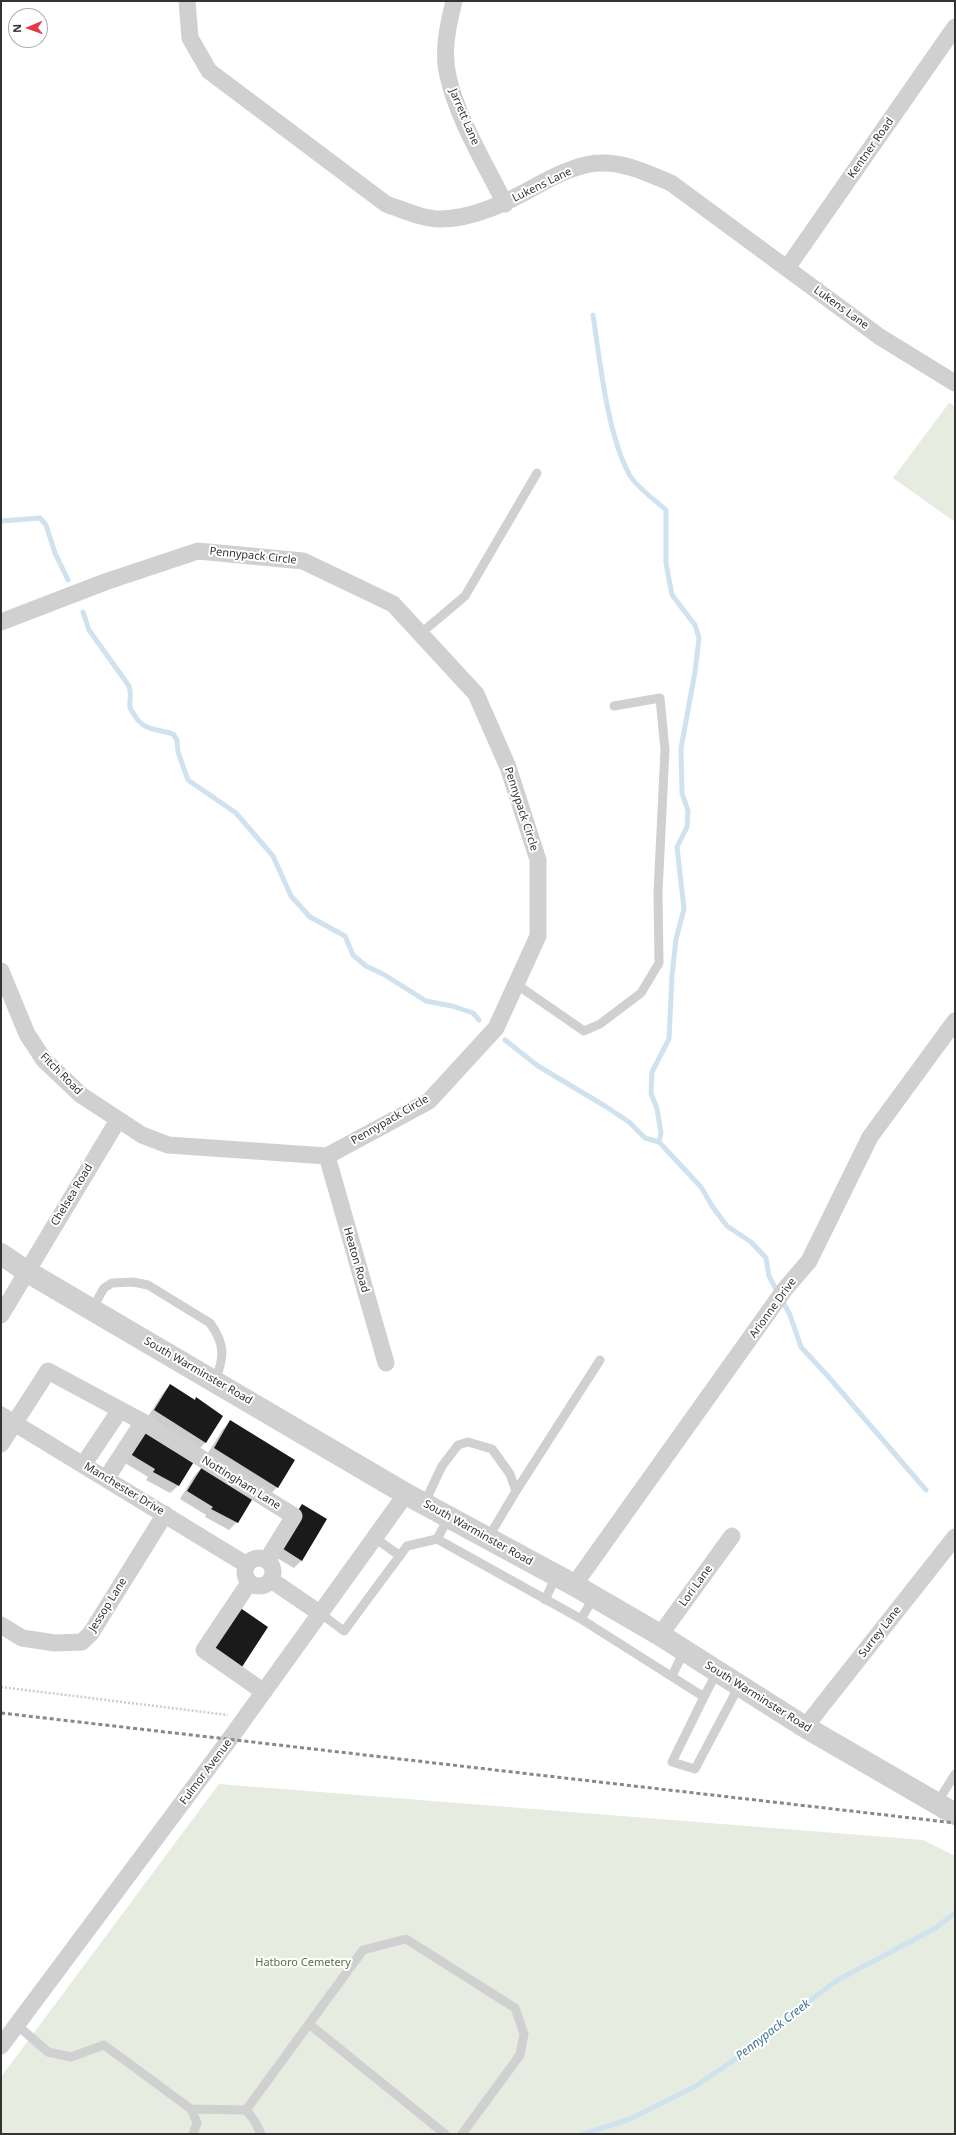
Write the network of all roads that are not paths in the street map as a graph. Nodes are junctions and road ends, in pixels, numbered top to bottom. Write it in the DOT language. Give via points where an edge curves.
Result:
graph roads {
  1 [pos="187,1"];
  2 [pos="454,1"];
  3 [pos="955,27"];
  4 [pos="505,204"];
  5 [pos="787,268"];
  6 [pos="955,383"];
  7 [pos="537,473"];
  8 [pos="1,622"];
  9 [pos="420,634"];
  10 [pos="614,706"];
  11 [pos="1,971"];
  12 [pos="516,984"];
  13 [pos="955,1021"];
  14 [pos="118,1120"];
  15 [pos="327,1156"];
  16 [pos="1,1254"];
  17 [pos="26,1271"];
  18 [pos="92,1309"];
  19 [pos="1,1314"];
  20 [pos="600,1360"];
  21 [pos="386,1363"];
  22 [pos="215,1381"];
  23 [pos="120,1410"];
  24 [pos="7,1419"];
  25 [pos="143,1422"];
  26 [pos="1,1444"];
  27 [pos="83,1465"];
  28 [pos="106,1479"];
  29 [pos="516,1491"];
  30 [pos="415,1499"];
  31 [pos="165,1514"];
  32 [pos="449,1517"];
  33 [pos="732,1536"];
  34 [pos="955,1537"];
  35 [pos="376,1538"];
  36 [pos="488,1538"];
  37 [pos="437,1539"];
  38 [pos="400,1556"];
  39 [pos="267,1560"];
  40 [pos="247,1565"];
  41 [pos="271,1580"];
  42 [pos="565,1580"];
  43 [pos="249,1583"];
  44 [pos="594,1597"];
  45 [pos="545,1600"];
  46 [pos="321,1614"];
  47 [pos="581,1619"];
  48 [pos="1,1625"];
  49 [pos="660,1635"];
  50 [pos="684,1651"];
  51 [pos="717,1672"];
  52 [pos="672,1676"];
  53 [pos="740,1686"];
  54 [pos="264,1692"];
  55 [pos="704,1697"];
  56 [pos="805,1727"];
  57 [pos="955,1774"];
  58 [pos="946,1809"];
  59 [pos="309,2024"];
  60 [pos="17,2025"];
  61 [pos="1,2046"];
  62 [pos="191,2109"];
  63 [pos="246,2110"];
  64 [pos="193,2134"];
  65 [pos="261,2134"];
  66 [pos="446,2134"];
  67 [pos="462,2134"];
  1 -- 4 [label="street, Lukens Lane" via="190,38 209,71 386,204 409,213 441,219 468,215"];
  2 -- 4 [label="street, Jarrett Lane" via="448,25 447,76 458,108"];
  3 -- 5 [label="street, Kentner Road"];
  4 -- 5 [label="street, Lukens Lane" via="551,178 580,167 601,163 632,168 671,183"];
  5 -- 6 [label="street, Lukens Lane" via="880,337"];
  7 -- 9 [label="lane" via="465,596"];
  8 -- 9 [label="street, Pennypack Circle" via="105,582 198,551 303,561 393,604"];
  9 -- 12 [label="street, Pennypack Circle" via="476,694 508,767 538,860 538,936"];
  10 -- 12 [label="lane" via="660,698 665,750 658,892 659,963 641,993 600,1024 584,1031"];
  11 -- 14 [label="street, Fitch Road" via="27,1034 44,1060 81,1095"];
  12 -- 15 [label="street, Pennypack Circle" via="496,1028 429,1101"];
  13 -- 42 [label="street, Arionne Drive" via="870,1137 809,1261 785,1289"];
  14 -- 15 [label="street" via="142,1135 168,1145"];
  14 -- 17 [label="street, Chelsea Road"];
  15 -- 21 [label="street, Heaton Road"];
  16 -- 17 [label="street, South Warminster Road"];
  17 -- 18 [label="street, South Warminster Road"];
  17 -- 19 [label="street, Chelsea Road"];
  18 -- 22 [label="street, South Warminster Road"];
  18 -- 22 [label="lane" via="104,1288 112,1283 133,1282 148,1285 210,1323 217,1332 223,1352"];
  20 -- 29 [label="lane"];
  22 -- 30 [label="street, South Warminster Road"];
  23 -- 24 [label="street" via="48,1371"];
  23 -- 25 [label="street"];
  23 -- 27 [label="street"];
  24 -- 26 [label="street"];
  24 -- 27 [label="street, Manchester Drive"];
  25 -- 28 [label="street"];
  25 -- 39 [label="street, Nottingham Lane" via="294,1516"];
  27 -- 28 [label="street, Manchester Drive"];
  28 -- 31 [label="street, Manchester Drive"];
  29 -- 30 [label="lane" via="510,1474 492,1449 468,1442 458,1445"];
  29 -- 36 [label="lane"];
  30 -- 32 [label="street, South Warminster Road"];
  30 -- 35 [label="street, Fulmor Avenue"];
  31 -- 40 [label="street, Manchester Drive"];
  31 -- 48 [label="street, Jessop Lane" via="91,1633 82,1642 55,1643 22,1638"];
  32 -- 36 [label="street, South Warminster Road"];
  32 -- 37 [label="lane"];
  33 -- 49 [label="street, Lori Lane"];
  34 -- 56 [label="street, Surrey Lane"];
  35 -- 38 [label="lane"];
  35 -- 46 [label="street, Fulmor Avenue"];
  36 -- 42 [label="street, South Warminster Road"];
  37 -- 38 [label="lane" via="407,1546"];
  37 -- 45 [label="lane"];
  38 -- 46 [label="lane" via="344,1631"];
  39 -- 40 [label="street" via="253,1559"];
  39 -- 41 [label="street" via="274,1572"];
  40 -- 43 [label="street" via="244,1574"];
  41 -- 43 [label="street" via="268,1584 258,1587"];
  41 -- 46 [label="street"];
  42 -- 44 [label="street, South Warminster Road"];
  42 -- 45 [label="lane"];
  43 -- 54 [label="street" via="204,1650"];
  44 -- 47 [label="lane"];
  44 -- 49 [label="street, South Warminster Road"];
  45 -- 47 [label="lane"];
  46 -- 54 [label="street, Fulmor Avenue"];
  47 -- 52 [label="lane"];
  49 -- 50 [label="street, South Warminster Road"];
  50 -- 51 [label="street, South Warminster Road"];
  50 -- 52 [label="lane"];
  51 -- 53 [label="street, South Warminster Road"];
  51 -- 55 [label="lane"];
  52 -- 55 [label="lane"];
  53 -- 55 [label="lane" via="694,1769 672,1762"];
  53 -- 56 [label="street, South Warminster Road"];
  54 -- 60 [label="street, Fulmor Avenue"];
  56 -- 58 [label="street, South Warminster Road"];
  57 -- 58 [label="lane"];
  59 -- 63 [label="lane"];
  59 -- 66 [label="lane"];
  59 -- 67 [label="lane" via="363,1950 406,1940 516,2008 524,2034 520,2055"];
  60 -- 61 [label="street, Fulmor Avenue"];
  60 -- 62 [label="lane" via="48,2052 71,2057 104,2045"];
  62 -- 63 [label="lane"];
  62 -- 64 [label="lane" via="197,2124"];
  63 -- 65 [label="lane"];
}
